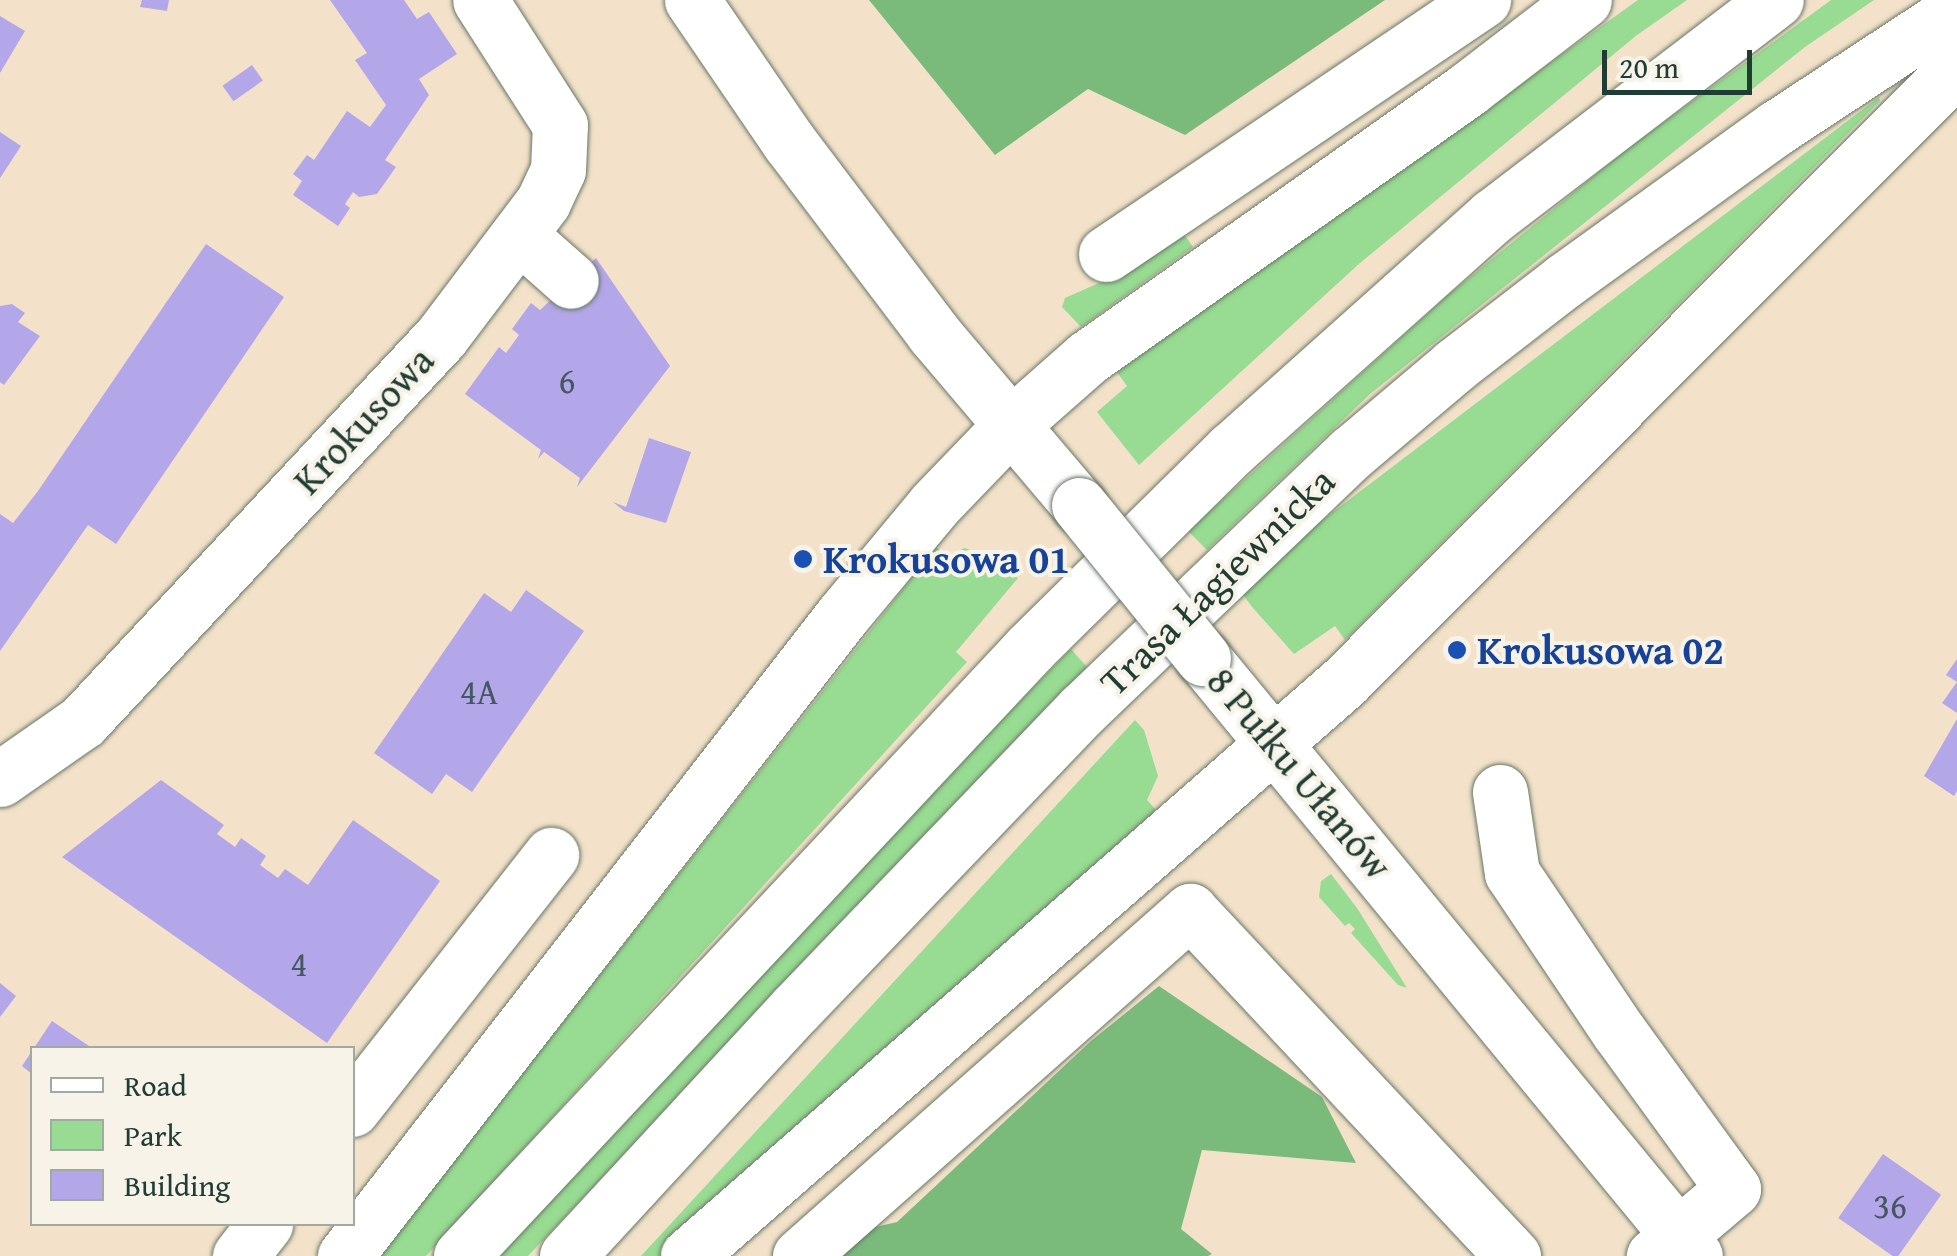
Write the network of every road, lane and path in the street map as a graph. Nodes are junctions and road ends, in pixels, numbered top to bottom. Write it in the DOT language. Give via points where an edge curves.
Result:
graph roads {
  1 [pos="480,0"];
  2 [pos="692,0"];
  3 [pos="1483,0"];
  4 [pos="1584,0"];
  5 [pos="1776,0"];
  6 [pos="1957,9"];
  7 [pos="1957,67"];
  8 [pos="519,235"];
  9 [pos="1106,254"];
  10 [pos="571,281"];
  11 [pos="1010,426"];
  12 [pos="1275,745"];
  13 [pos="0,779"];
  14 [pos="1500,792"];
  15 [pos="552,855"];
  16 [pos="355,1105"];
  17 [pos="263,1226"];
  18 [pos="1676,1250"];
  19 [pos="240,1256"];
  20 [pos="345,1256"];
  21 [pos="461,1256"];
  22 [pos="568,1256"];
  23 [pos="688,1256"];
  24 [pos="800,1256"];
  25 [pos="1514,1256"];
  1 -- 8 [label="main road, Krokusowa" via="560,125 558,170"];
  2 -- 11 [label="main road, 8 Pułku Ułanów" via="789,142"];
  3 -- 9 [label="main road"];
  4 -- 11 [label="main road" via="1087,358"];
  5 -- 21 [label="main road, Trasa Łagiewnicka" via="1494,216 1231,450 1032,647"];
  6 -- 22 [label="main road, Trasa Łagiewnicka" via="1580,269 1351,453 966,828"];
  7 -- 12 [label="main road"];
  8 -- 10 [label="main road"];
  8 -- 13 [label="main road, Krokusowa" via="441,337 83,721"];
  11 -- 12 [label="main road, 8 Pułku Ułanów, bridge"];
  11 -- 20 [label="main road" via="842,616"];
  12 -- 18 [label="main road, 8 Pułku Ułanów"];
  12 -- 23 [label="main road"];
  14 -- 18 [label="main road" via="1512,874 1733,1189"];
  15 -- 16 [label="main road"];
  17 -- 19 [label="main road"];
  24 -- 25 [label="main road" via="1190,911"];
}
